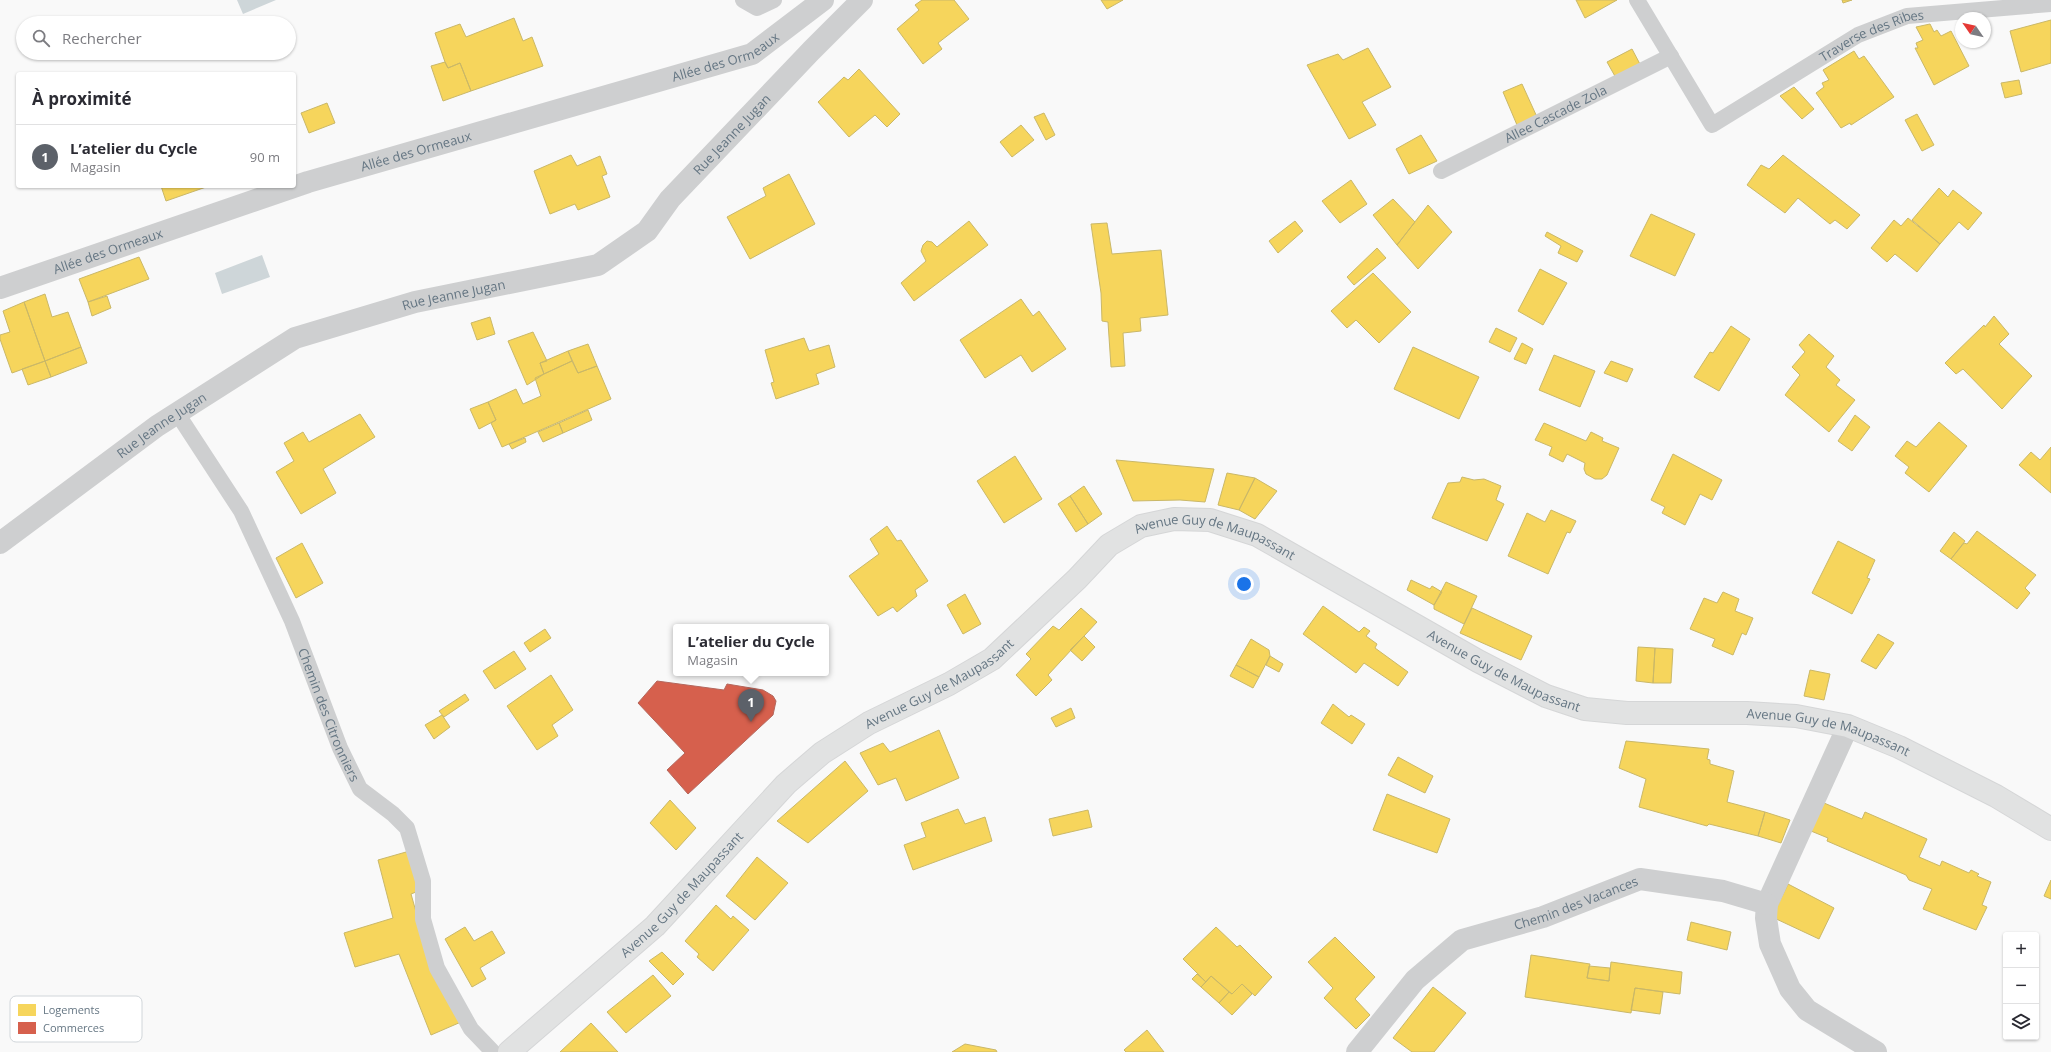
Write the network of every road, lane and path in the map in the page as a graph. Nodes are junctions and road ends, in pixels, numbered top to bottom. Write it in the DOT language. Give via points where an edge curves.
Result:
graph roads {
  1 [pos="743,0"];
  2 [pos="774,0"];
  3 [pos="823,0"];
  4 [pos="862,0"];
  5 [pos="1637,0"];
  6 [pos="2051,4"];
  7 [pos="1670,56"];
  8 [pos="1441,171"];
  9 [pos="296,186"];
  10 [pos="291,188"];
  11 [pos="0,288"];
  12 [pos="177,413"];
  13 [pos="0,543"];
  14 [pos="1848,726"];
  15 [pos="2051,829"];
  16 [pos="1767,904"];
  17 [pos="493,1052"];
  18 [pos="509,1052"];
  19 [pos="1357,1052"];
  20 [pos="1876,1052"];
  1 -- 2 [label="lane" via="757,8"];
  3 -- 9 [label="street, Allée des Ormeaux" via="752,54"];
  4 -- 12 [label="street, Rue Jeanne Jugan" via="676,194 646,231 598,265 415,302 295,338"];
  5 -- 7 [label="lane"];
  6 -- 7 [label="lane, Traverse des Ribes" via="1907,16 1858,35 1712,125"];
  7 -- 8 [label="lane, Allee Cascade Zola"];
  10 -- 11 [label="street, Allée des Ormeaux"];
  12 -- 13 [label="street, Rue Jeanne Jugan"];
  12 -- 17 [label="lane, Chemin des Citronniers" via="241,511 292,621 340,748 360,789 407,828 423,881 424,919 437,968 471,1029"];
  14 -- 15 [label="main road, Avenue Guy de Maupassant" via="1899,747 1996,796"];
  14 -- 16 [label="street"];
  14 -- 18 [label="main road, Avenue Guy de Maupassant" via="1796,716 1748,713 1627,713 1584,709 1546,696 1478,661 1257,535 1210,520 1174,519 1141,526 1109,545 1077,579 992,659 949,684 869,724 822,753 786,784 655,926"];
  16 -- 19 [label="street, Chemin des Vacances" via="1723,891 1640,879 1543,917 1462,940 1415,980"];
  16 -- 20 [label="street" via="1766,918 1770,944 1790,989 1808,1010"];
}
